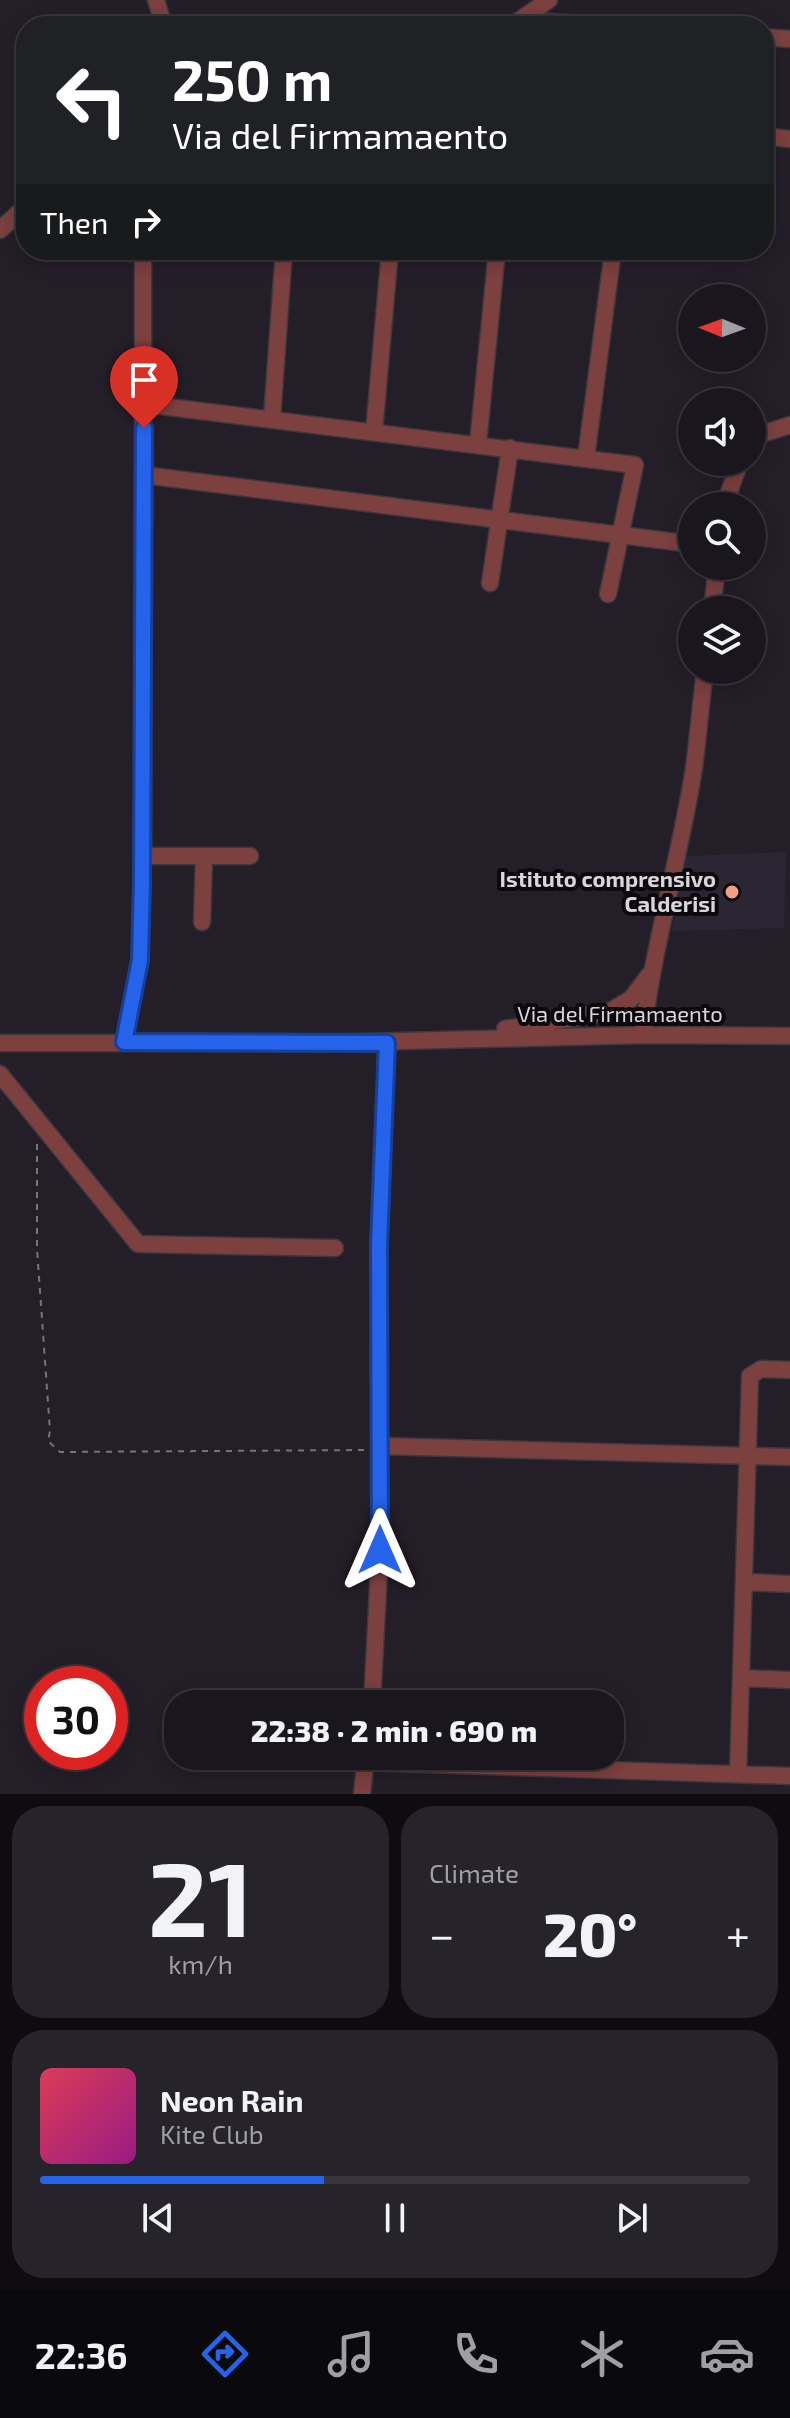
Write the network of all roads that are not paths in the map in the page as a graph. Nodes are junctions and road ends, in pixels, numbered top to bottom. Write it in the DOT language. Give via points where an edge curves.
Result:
graph roads {
  1 [pos="549,0"];
  2 [pos="526,16"];
  3 [pos="16,215"];
  4 [pos="0,230"];
  5 [pos="143,260"];
  6 [pos="283,260"];
  7 [pos="389,260"];
  8 [pos="496,260"];
  9 [pos="612,260"];
  10 [pos="144,404"];
  11 [pos="272,418"];
  12 [pos="790,425"];
  13 [pos="374,432"];
  14 [pos="766,433"];
  15 [pos="478,444"];
  16 [pos="510,448"];
  17 [pos="586,458"];
  18 [pos="144,475"];
  19 [pos="501,521"];
  20 [pos="622,536"];
  21 [pos="678,542"];
  22 [pos="490,583"];
  23 [pos="608,594"];
  24 [pos="703,684"];
  25 [pos="143,856"];
  26 [pos="204,856"];
  27 [pos="250,856"];
  28 [pos="202,922"];
  29 [pos="650,974"];
  30 [pos="643,1035"];
  31 [pos="790,1036"];
  32 [pos="451,1039"];
  33 [pos="124,1042"];
  34 [pos="0,1043"];
  35 [pos="387,1043"];
  36 [pos="0,1074"];
  37 [pos="335,1248"];
  38 [pos="790,1370"];
  39 [pos="380,1448"];
  40 [pos="747,1456"];
  41 [pos="790,1457"];
  42 [pos="744,1582"];
  43 [pos="790,1584"];
  44 [pos="741,1678"];
  45 [pos="790,1680"];
  46 [pos="373,1690"];
  47 [pos="624,1769"];
  48 [pos="365,1770"];
  49 [pos="738,1774"];
  50 [pos="790,1776"];
  51 [pos="362,1794"];
  1 -- 2 [label="street"];
  3 -- 4 [label="street"];
  5 -- 10 [label="street"];
  6 -- 11 [label="street"];
  7 -- 13 [label="street"];
  8 -- 15 [label="street"];
  9 -- 17 [label="street"];
  10 -- 11 [label="street"];
  10 -- 18 [label="street"];
  11 -- 13 [label="street"];
  12 -- 14 [label="street"];
  13 -- 15 [label="street"];
  15 -- 16 [label="street"];
  16 -- 17 [label="street"];
  16 -- 19 [label="street"];
  17 -- 20 [label="street" via="635,465"];
  18 -- 19 [label="street"];
  18 -- 25 [label="street"];
  19 -- 20 [label="street"];
  19 -- 22 [label="street"];
  20 -- 21 [label="street"];
  20 -- 23 [label="street"];
  24 -- 29 [label="street" via="694,769"];
  25 -- 26 [label="street"];
  25 -- 33 [label="street" via="140,960"];
  26 -- 27 [label="street"];
  26 -- 28 [label="street"];
  29 -- 30 [label="street"];
  29 -- 32 [label="street, Via del Firmamaento" via="631,999 609,1012"];
  30 -- 31 [label="street, Via del Firmamaento"];
  30 -- 32 [label="street, Via del Firmamaento"];
  32 -- 35 [label="street, Via del Firmamaento"];
  33 -- 34 [label="street, Via del Firmamaento"];
  33 -- 35 [label="street, Via del Firmamaento"];
  35 -- 39 [label="street" via="379,1245"];
  36 -- 37 [label="street" via="138,1244"];
  38 -- 40 [label="street" via="761,1369 750,1376"];
  39 -- 40 [label="street"];
  39 -- 46 [label="street"];
  40 -- 41 [label="street"];
  40 -- 42 [label="street"];
  42 -- 43 [label="street"];
  42 -- 44 [label="street"];
  44 -- 45 [label="street"];
  44 -- 49 [label="street"];
  47 -- 49 [label="street"];
  48 -- 51 [label="street"];
  49 -- 50 [label="street"];
}
